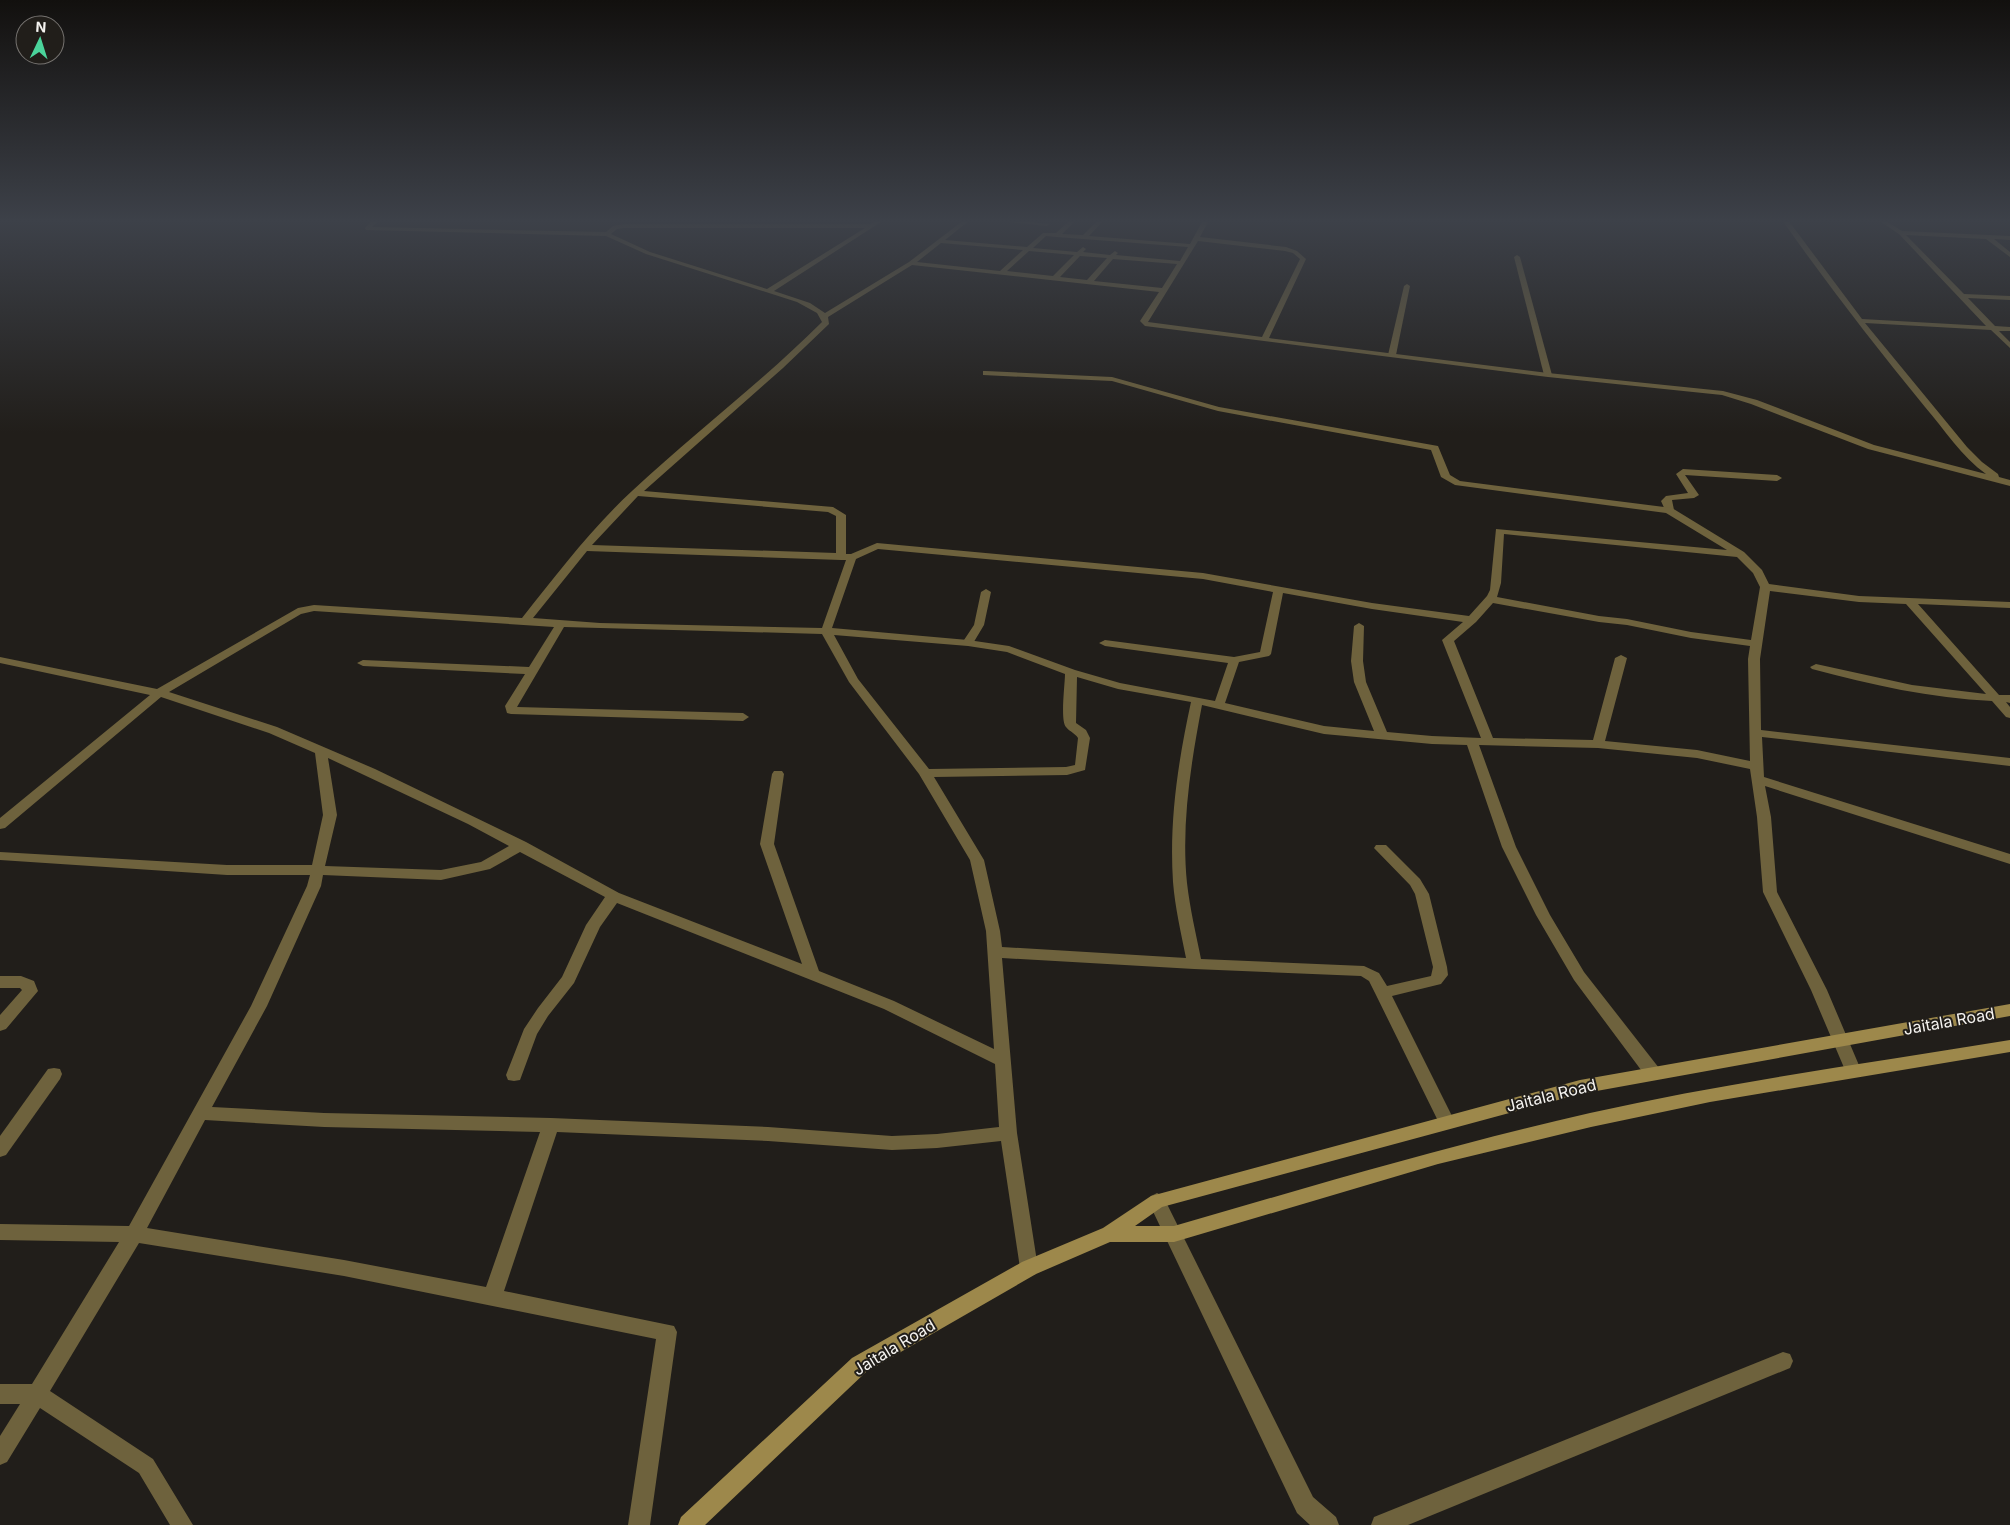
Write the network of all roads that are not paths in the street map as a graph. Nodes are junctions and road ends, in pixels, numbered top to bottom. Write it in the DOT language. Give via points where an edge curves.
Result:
graph roads {
  1 [pos="865,291"];
  2 [pos="1161,291"];
  3 [pos="1288,291"];
  4 [pos="1405,291"];
  5 [pos="1526,291"];
  6 [pos="1837,291"];
  7 [pos="1958,291"];
  8 [pos="767,292"];
  9 [pos="1963,296"];
  10 [pos="2010,298"];
  11 [pos="825,316"];
  12 [pos="1860,321"];
  13 [pos="1993,328"];
  14 [pos="2010,329"];
  15 [pos="1265,339"];
  16 [pos="2010,346"];
  17 [pos="1392,355"];
  18 [pos="986,373"];
  19 [pos="1548,375"];
  20 [pos="1777,478"];
  21 [pos="2008,483"];
  22 [pos="635,493"];
  23 [pos="1669,510"];
  24 [pos="584,548"];
  25 [pos="1740,554"];
  26 [pos="841,557"];
  27 [pos="852,558"];
  28 [pos="1765,587"];
  29 [pos="1279,589"];
  30 [pos="986,592"];
  31 [pos="1490,599"];
  32 [pos="1909,601"];
  33 [pos="2010,606"];
  34 [pos="1472,620"];
  35 [pos="525,621"];
  36 [pos="560,624"];
  37 [pos="1359,626"];
  38 [pos="826,631"];
  39 [pos="968,643"];
  40 [pos="1105,643"];
  41 [pos="1756,644"];
  42 [pos="1621,658"];
  43 [pos="0,660"];
  44 [pos="1234,660"];
  45 [pos="363,663"];
  46 [pos="1816,667"];
  47 [pos="532,671"];
  48 [pos="1071,672"];
  49 [pos="159,693"];
  50 [pos="1996,698"];
  51 [pos="2010,699"];
  52 [pos="1197,700"];
  53 [pos="1219,705"];
  54 [pos="2010,714"];
  55 [pos="743,717"];
  56 [pos="1755,733"];
  57 [pos="1382,735"];
  58 [pos="1472,741"];
  59 [pos="1489,742"];
  60 [pos="1598,744"];
  61 [pos="321,751"];
  62 [pos="2010,762"];
  63 [pos="925,773"];
  64 [pos="1757,773"];
  65 [pos="778,774"];
  66 [pos="0,825"];
  67 [pos="521,845"];
  68 [pos="1381,848"];
  69 [pos="0,856"];
  70 [pos="2010,859"];
  71 [pos="317,870"];
  72 [pos="614,896"];
  73 [pos="994,952"];
  74 [pos="1194,964"];
  75 [pos="812,973"];
  76 [pos="0,982"];
  77 [pos="1384,993"];
  78 [pos="2010,1010"];
  79 [pos="0,1025"];
  80 [pos="1841,1039"];
  81 [pos="2010,1046"];
  82 [pos="1002,1060"];
  83 [pos="1853,1070"];
  84 [pos="1653,1073"];
  85 [pos="54,1074"];
  86 [pos="514,1075"];
  87 [pos="200,1113"];
  88 [pos="1447,1122"];
  89 [pos="551,1124"];
  90 [pos="1008,1134"];
  91 [pos="0,1150"];
  92 [pos="1157,1201"];
  93 [pos="0,1232"];
  94 [pos="134,1234"];
  95 [pos="1109,1234"];
  96 [pos="1174,1234"];
  97 [pos="1029,1268"];
  98 [pos="492,1297"];
  99 [pos="1784,1361"];
  100 [pos="0,1394"];
  101 [pos="36,1394"];
  102 [pos="0,1455"];
  103 [pos="182,1525"];
  104 [pos="639,1525"];
  105 [pos="688,1525"];
  106 [pos="1328,1525"];
  107 [pos="1382,1525"];
  1 -- 11 [label="street"];
  2 -- 15 [label="street" via="1145,324"];
  3 -- 15 [label="street"];
  4 -- 17 [label="street"];
  5 -- 19 [label="street"];
  6 -- 12 [label="street"];
  7 -- 9 [label="street"];
  8 -- 11 [label="street" via="814,307"];
  9 -- 10 [label="street"];
  9 -- 13 [label="street"];
  11 -- 22 [label="street" via="826,322 765,381"];
  12 -- 13 [label="street"];
  12 -- 21 [label="street" via="1962,445 1986,471"];
  13 -- 14 [label="street"];
  13 -- 16 [label="street"];
  15 -- 17 [label="street"];
  17 -- 19 [label="street"];
  18 -- 23 [label="street" via="1112,380 1218,409 1435,448 1446,477 1458,482"];
  19 -- 21 [label="street" via="1723,393 1871,447"];
  20 -- 23 [label="street" via="1683,472 1680,474 1694,495 1669,498 1666,500"];
  22 -- 24 [label="street"];
  22 -- 26 [label="street" via="830,509 841,515"];
  23 -- 25 [label="street"];
  24 -- 26 [label="street"];
  24 -- 35 [label="street"];
  25 -- 28 [label="street" via="1758,572"];
  25 -- 31 [label="street" via="1499,531 1496,585"];
  26 -- 27 [label="street"];
  27 -- 29 [label="street" via="877,546 1203,576"];
  27 -- 38 [label="street"];
  28 -- 32 [label="street" via="1859,599"];
  28 -- 41 [label="street"];
  29 -- 34 [label="street"];
  29 -- 44 [label="street" via="1265,654"];
  30 -- 39 [label="street" via="979,625"];
  31 -- 34 [label="street"];
  31 -- 41 [label="street"];
  32 -- 33 [label="street"];
  32 -- 50 [label="street"];
  34 -- 59 [label="street" via="1448,640"];
  35 -- 36 [label="street"];
  35 -- 49 [label="street" via="314,608 298,611"];
  36 -- 38 [label="street" via="645,629"];
  36 -- 47 [label="street"];
  37 -- 57 [label="street" via="1357,660 1360,682"];
  38 -- 39 [label="street"];
  38 -- 63 [label="street" via="853,680"];
  39 -- 48 [label="street" via="1009,649"];
  40 -- 44 [label="street"];
  41 -- 56 [label="street"];
  42 -- 60 [label="street"];
  43 -- 49 [label="street"];
  44 -- 53 [label="street"];
  45 -- 47 [label="street"];
  46 -- 50 [label="street" via="1941,694"];
  47 -- 55 [label="street" via="511,710"];
  48 -- 52 [label="street" via="1118,686"];
  48 -- 63 [label="street" via="1069,719 1070,725 1084,738 1081,767 1066,771"];
  49 -- 61 [label="street" via="273,730"];
  49 -- 66 [label="street"];
  50 -- 51 [label="street"];
  50 -- 54 [label="street"];
  52 -- 53 [label="street"];
  52 -- 74 [label="street" via="1186,754 1178,834 1180,884"];
  53 -- 57 [label="street" via="1324,730"];
  56 -- 62 [label="street"];
  56 -- 64 [label="street"];
  57 -- 58 [label="street"];
  58 -- 59 [label="street"];
  58 -- 84 [label="street" via="1509,847 1543,915 1579,976"];
  59 -- 60 [label="street"];
  60 -- 64 [label="street" via="1697,754"];
  61 -- 67 [label="street" via="372,772"];
  61 -- 71 [label="street" via="330,815"];
  63 -- 73 [label="street" via="977,860 993,930"];
  64 -- 70 [label="street"];
  64 -- 80 [label="street" via="1770,892"];
  65 -- 75 [label="street" via="767,844"];
  67 -- 71 [label="street" via="485,866 441,875"];
  67 -- 72 [label="street"];
  68 -- 77 [label="street" via="1415,882 1422,894 1440,967 1436,980"];
  69 -- 71 [label="street" via="217,869"];
  71 -- 87 [label="street" via="314,886 259,1006"];
  72 -- 75 [label="street"];
  72 -- 86 [label="street" via="593,925 569,979 530,1033"];
  73 -- 74 [label="street"];
  73 -- 82 [label="street"];
  74 -- 77 [label="street" via="1364,971 1374,977"];
  75 -- 82 [label="street" via="889,1005"];
  76 -- 79 [label="street" via="21,982 29,985 30,991"];
  77 -- 88 [label="street"];
  78 -- 80 [label="street, Jaitala Road"];
  80 -- 83 [label="street"];
  80 -- 84 [label="street, Jaitala Road"];
  81 -- 83 [label="street, Jaitala Road"];
  82 -- 90 [label="street"];
  83 -- 96 [label="street, Jaitala Road" via="1581,1122 1438,1157"];
  84 -- 88 [label="street, Jaitala Road" via="1580,1087"];
  85 -- 91 [label="street"];
  87 -- 89 [label="street" via="324,1120"];
  87 -- 94 [label="street"];
  88 -- 92 [label="street, Jaitala Road"];
  89 -- 90 [label="street" via="892,1143"];
  89 -- 98 [label="street"];
  90 -- 97 [label="street"];
  92 -- 95 [label="street, Jaitala Road"];
  92 -- 96 [label="street"];
  93 -- 94 [label="street"];
  94 -- 98 [label="street" via="344,1268"];
  94 -- 101 [label="street"];
  95 -- 96 [label="street, Jaitala Road"];
  95 -- 97 [label="street, Jaitala Road"];
  96 -- 106 [label="street" via="1305,1505"];
  97 -- 105 [label="street, Jaitala Road" via="859,1365"];
  98 -- 104 [label="street" via="667,1332"];
  99 -- 107 [label="street"];
  100 -- 101 [label="street"];
  101 -- 102 [label="street"];
  101 -- 103 [label="street" via="146,1466"];
}
